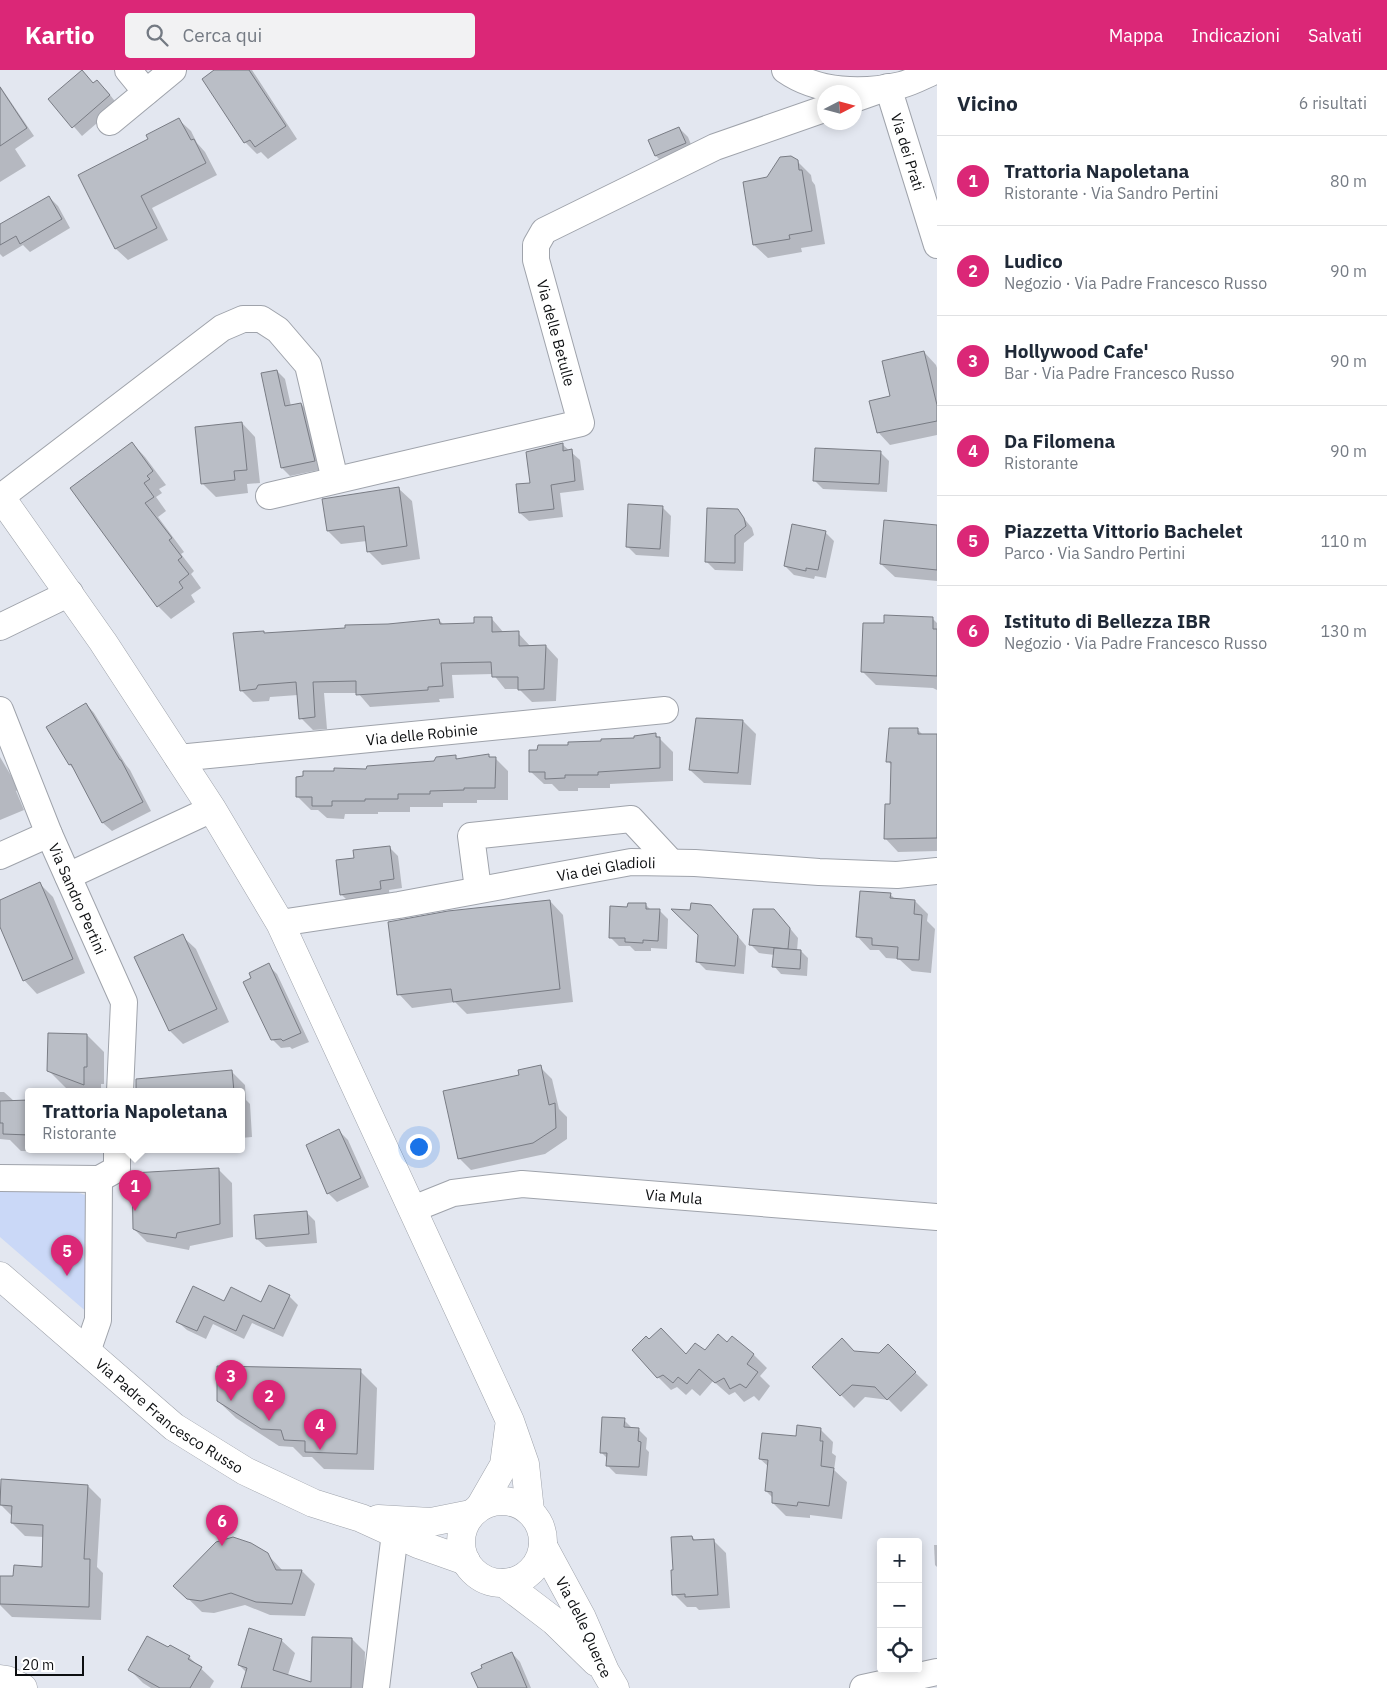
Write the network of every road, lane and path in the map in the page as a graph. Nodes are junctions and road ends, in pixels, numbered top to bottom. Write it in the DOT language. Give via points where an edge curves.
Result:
graph roads {
  1 [pos="128,70"];
  2 [pos="173,70"];
  3 [pos="785,70"];
  4 [pos="937,70"];
  5 [pos="888,87"];
  6 [pos="146,92"];
  7 [pos="862,95"];
  8 [pos="817,111"];
  9 [pos="110,122"];
  10 [pos="937,245"];
  11 [pos="335,480"];
  12 [pos="1,496"];
  13 [pos="269,496"];
  14 [pos="70,593"];
  15 [pos="0,627"];
  16 [pos="0,710"];
  17 [pos="665,710"];
  18 [pos="178,758"];
  19 [pos="212,809"];
  20 [pos="49,834"];
  21 [pos="0,856"];
  22 [pos="672,862"];
  23 [pos="937,870"];
  24 [pos="68,876"];
  25 [pos="478,889"];
  26 [pos="280,923"];
  27 [pos="120,1088"];
  28 [pos="118,1153"];
  29 [pos="0,1178"];
  30 [pos="99,1179"];
  31 [pos="413,1209"];
  32 [pos="937,1217"];
  33 [pos="0,1276"];
  34 [pos="87,1352"];
  35 [pos="510,1421"];
  36 [pos="476,1509"];
  37 [pos="530,1511"];
  38 [pos="361,1518"];
  39 [pos="395,1533"];
  40 [pos="543,1546"];
  41 [pos="466,1561"];
  42 [pos="504,1583"];
  43 [pos="937,1672"];
  44 [pos="0,1679"];
  45 [pos="610,1679"];
  46 [pos="23,1688"];
  47 [pos="376,1688"];
  48 [pos="863,1688"];
  1 -- 6 [label="street"];
  2 -- 6 [label="street"];
  3 -- 5 [label="street" via="831,90"];
  4 -- 5 [label="street" via="902,85"];
  5 -- 7 [label="street"];
  5 -- 10 [label="street, Via dei Prati"];
  6 -- 9 [label="street"];
  8 -- 11 [label="street, Via delle Betulle" via="715,147 544,231 536,245 536,260 580,423"];
  11 -- 12 [label="street" via="308,365 278,330 261,319 244,319 222,328"];
  11 -- 13 [label="street, Via delle Betulle"];
  12 -- 14 [label="street"];
  14 -- 15 [label="street"];
  14 -- 18 [label="street"];
  16 -- 20 [label="street, Via Sandro Pertini"];
  17 -- 18 [label="street, Via delle Robinie"];
  18 -- 19 [label="street"];
  19 -- 24 [label="street"];
  19 -- 26 [label="street"];
  20 -- 21 [label="street"];
  20 -- 24 [label="street, Via Sandro Pertini"];
  22 -- 23 [label="street, Via dei Gladioli" via="897,875"];
  22 -- 25 [label="street, Via dei Gladioli" via="631,862"];
  22 -- 25 [label="street" via="631,819 471,836"];
  24 -- 27 [label="street, Via Sandro Pertini" via="124,1002"];
  25 -- 26 [label="street, Via dei Gladioli"];
  26 -- 31 [label="street"];
  28 -- 30 [label="street" via="117,1169"];
  29 -- 30 [label="street"];
  30 -- 34 [label="street" via="98,1320"];
  31 -- 32 [label="street, Via Mula" via="453,1193 522,1184"];
  31 -- 35 [label="street"];
  33 -- 34 [label="street, Via Padre Francesco Russo"];
  34 -- 38 [label="street, Via Padre Francesco Russo" via="174,1427 245,1471 313,1503"];
  35 -- 36 [label="street" via="504,1465"];
  35 -- 37 [label="street" via="525,1464"];
  36 -- 37 [label="street" via="494,1501 507,1500"];
  36 -- 38 [label="street, Via Padre Francesco Russo" via="431,1522"];
  36 -- 41 [label="street" via="460,1537"];
  37 -- 40 [label="street" via="539,1522"];
  38 -- 39 [label="street, Via Padre Francesco Russo"];
  39 -- 41 [label="street, Via Padre Francesco Russo"];
  39 -- 47 [label="street"];
  40 -- 42 [label="street" via="534,1568 526,1576"];
  40 -- 45 [label="street, Via delle Querce"];
  41 -- 42 [label="street" via="482,1578"];
  42 -- 45 [label="street, Via delle Querce" via="554,1621"];
  43 -- 48 [label="street"];
  44 -- 46 [label="street"];
}
